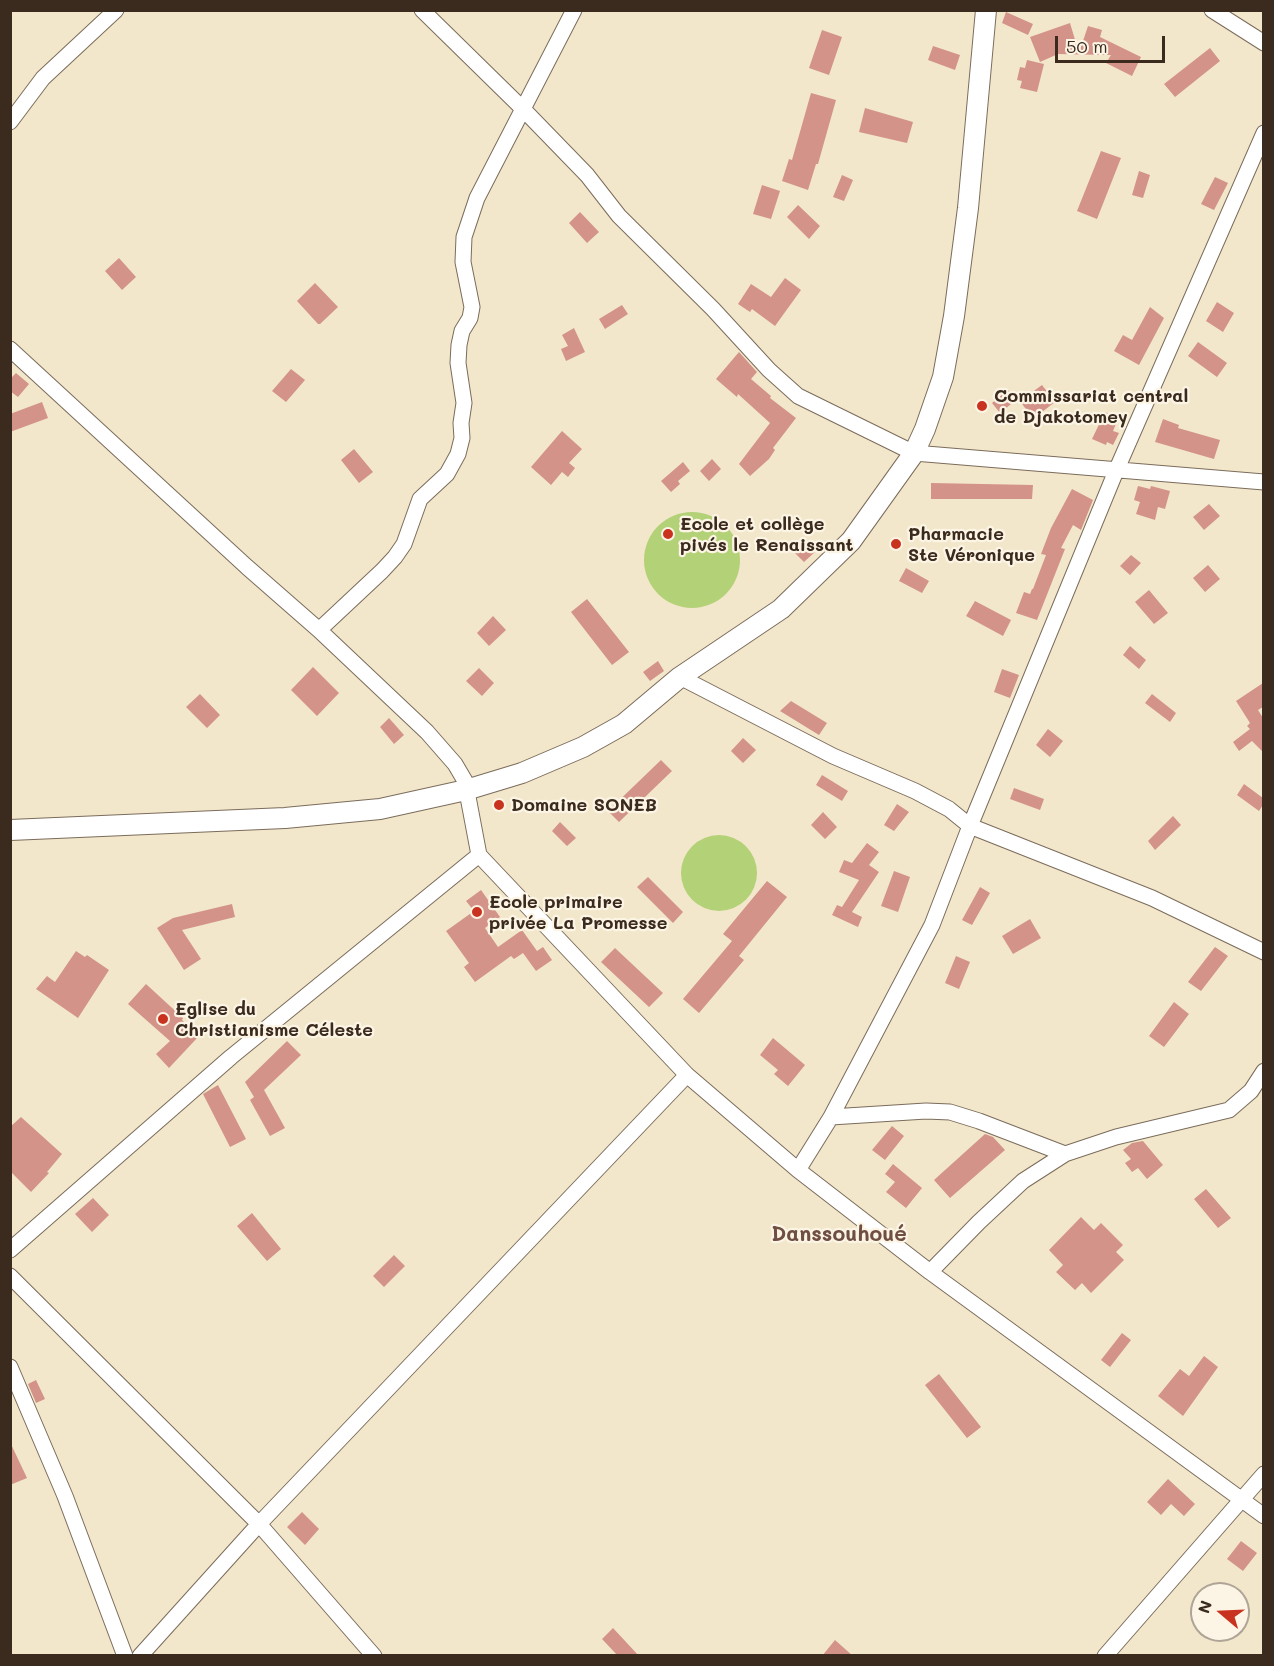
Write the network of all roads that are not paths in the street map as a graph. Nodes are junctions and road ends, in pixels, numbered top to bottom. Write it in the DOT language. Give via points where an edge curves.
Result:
graph roads {
  1 [pos="116,10"];
  2 [pos="422,10"];
  3 [pos="574,10"];
  4 [pos="986,10"];
  5 [pos="1212,10"];
  6 [pos="1263,43"];
  7 [pos="522,108"];
  8 [pos="10,122"];
  9 [pos="1263,133"];
  10 [pos="10,349"];
  11 [pos="914,453"];
  12 [pos="1116,471"];
  13 [pos="1263,482"];
  14 [pos="319,630"];
  15 [pos="680,677"];
  16 [pos="466,790"];
  17 [pos="970,826"];
  18 [pos="10,830"];
  19 [pos="479,855"];
  20 [pos="1263,952"];
  21 [pos="1263,1071"];
  22 [pos="687,1076"];
  23 [pos="831,1117"];
  24 [pos="1065,1154"];
  25 [pos="798,1170"];
  26 [pos="10,1250"];
  27 [pos="930,1272"];
  28 [pos="10,1276"];
  29 [pos="10,1367"];
  30 [pos="1263,1474"];
  31 [pos="1241,1500"];
  32 [pos="1263,1516"];
  33 [pos="259,1524"];
  34 [pos="125,1656"];
  35 [pos="140,1656"];
  36 [pos="374,1656"];
  37 [pos="1105,1656"];
  1 -- 8 [label="street" via="43,78"];
  2 -- 7 [label="street"];
  3 -- 7 [label="street"];
  4 -- 11 [label="main road" via="954,316 943,376"];
  5 -- 6 [label="street"];
  7 -- 11 [label="street" via="587,175 620,216 798,396"];
  7 -- 14 [label="street" via="477,198 464,237 472,307 459,345 464,403 458,454 447,474 420,499 404,544 395,557"];
  9 -- 12 [label="street"];
  10 -- 14 [label="street"];
  11 -- 12 [label="street"];
  11 -- 15 [label="main road" via="851,541 810,583 781,609"];
  12 -- 13 [label="street"];
  12 -- 17 [label="street"];
  14 -- 16 [label="street" via="427,732 455,764"];
  15 -- 16 [label="main road" via="624,724 583,747 522,773"];
  15 -- 17 [label="street" via="833,756 915,791 949,809"];
  16 -- 18 [label="main road" via="380,809 285,818"];
  16 -- 19 [label="street"];
  17 -- 20 [label="street" via="1152,898"];
  17 -- 23 [label="street" via="932,926"];
  19 -- 22 [label="street"];
  19 -- 26 [label="street" via="231,1057"];
  21 -- 24 [label="street" via="1251,1091 1229,1110 1116,1137"];
  22 -- 25 [label="street"];
  22 -- 33 [label="street"];
  23 -- 24 [label="street" via="950,1112"];
  23 -- 25 [label="street"];
  24 -- 27 [label="street" via="1023,1181"];
  25 -- 27 [label="street"];
  27 -- 31 [label="street"];
  28 -- 33 [label="street"];
  29 -- 34 [label="street" via="65,1496"];
  30 -- 31 [label="street"];
  31 -- 32 [label="street"];
  31 -- 37 [label="street"];
  33 -- 35 [label="street"];
  33 -- 36 [label="street"];
}
